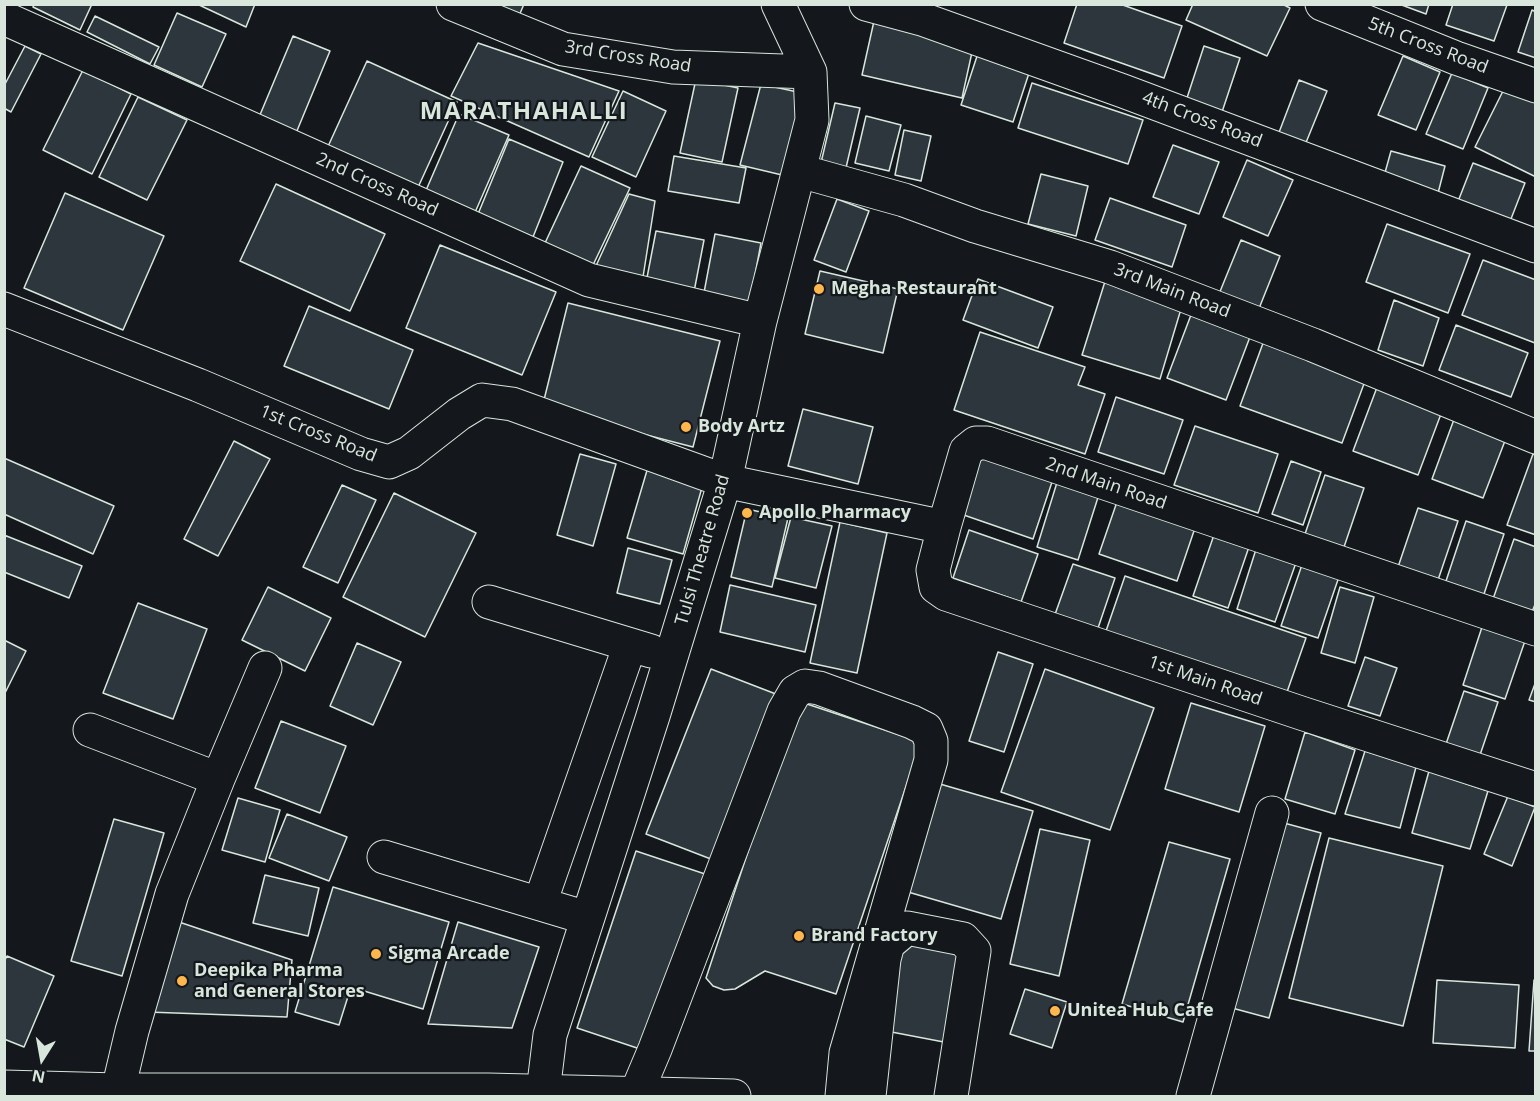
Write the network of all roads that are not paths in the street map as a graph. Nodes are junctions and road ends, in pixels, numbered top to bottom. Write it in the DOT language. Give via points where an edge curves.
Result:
graph roads {
  1 [pos="453,4"];
  2 [pos="778,4"];
  3 [pos="866,4"];
  4 [pos="1322,4"];
  5 [pos="4,18"];
  6 [pos="810,72"];
  7 [pos="1536,86"];
  8 [pos="800,171"];
  9 [pos="1536,246"];
  10 [pos="4,309"];
  11 [pos="760,321"];
  12 [pos="1536,437"];
  13 [pos="725,481"];
  14 [pos="944,527"];
  15 [pos="489,602"];
  16 [pos="1536,629"];
  17 [pos="630,645"];
  18 [pos="672,657"];
  19 [pos="265,668"];
  20 [pos="90,730"];
  21 [pos="218,779"];
  22 [pos="1536,789"];
  23 [pos="1272,813"];
  24 [pos="384,857"];
  25 [pos="540,903"];
  26 [pos="588,918"];
  27 [pos="4,1087"];
  28 [pos="118,1090"];
  29 [pos="543,1092"];
  30 [pos="636,1094"];
  31 [pos="734,1096"];
  32 [pos="842,1096"];
  33 [pos="869,1096"];
  34 [pos="951,1096"];
  35 [pos="1193,1096"];
  1 -- 6 [label="street, 3rd Cross Road" via="563,49 673,67"];
  2 -- 6 [label="street, Tulsi Theatre Road"];
  3 -- 9 [label="street, 4th Cross Road" via="922,19 1112,87"];
  4 -- 7 [label="street, 5th Cross Road"];
  5 -- 11 [label="street, 2nd Cross Road" via="590,280"];
  6 -- 8 [label="street, Tulsi Theatre Road" via="812,120"];
  8 -- 11 [label="street, Tulsi Theatre Road"];
  8 -- 12 [label="street, 3rd Main Road" via="904,200 1110,267"];
  10 -- 13 [label="street, 1st Cross Road" via="388,462 410,453 482,400 512,404"];
  11 -- 13 [label="street, Tulsi Theatre Road"];
  13 -- 14 [label="street"];
  13 -- 18 [label="street, Tulsi Theatre Road"];
  14 -- 16 [label="street, 2nd Main Road" via="966,451 976,443 987,443"];
  14 -- 22 [label="street, 1st Main Road" via="933,570 936,587 946,594"];
  15 -- 17 [label="street"];
  17 -- 18 [label="street"];
  17 -- 25 [label="street"];
  18 -- 26 [label="street, Tulsi Theatre Road"];
  19 -- 21 [label="street"];
  20 -- 21 [label="street"];
  21 -- 28 [label="street" via="172,894"];
  23 -- 35 [label="street"];
  24 -- 25 [label="street"];
  25 -- 26 [label="street"];
  26 -- 29 [label="street, Tulsi Theatre Road" via="550,1035"];
  27 -- 28 [label="street"];
  28 -- 29 [label="street"];
  29 -- 30 [label="street"];
  30 -- 31 [label="street"];
  30 -- 32 [label="street" via="784,711 795,692 805,686 912,722 926,729 931,741 931,760 846,1053"];
  33 -- 34 [label="street" via="884,959 888,944 907,928 963,939 974,951"];
}
